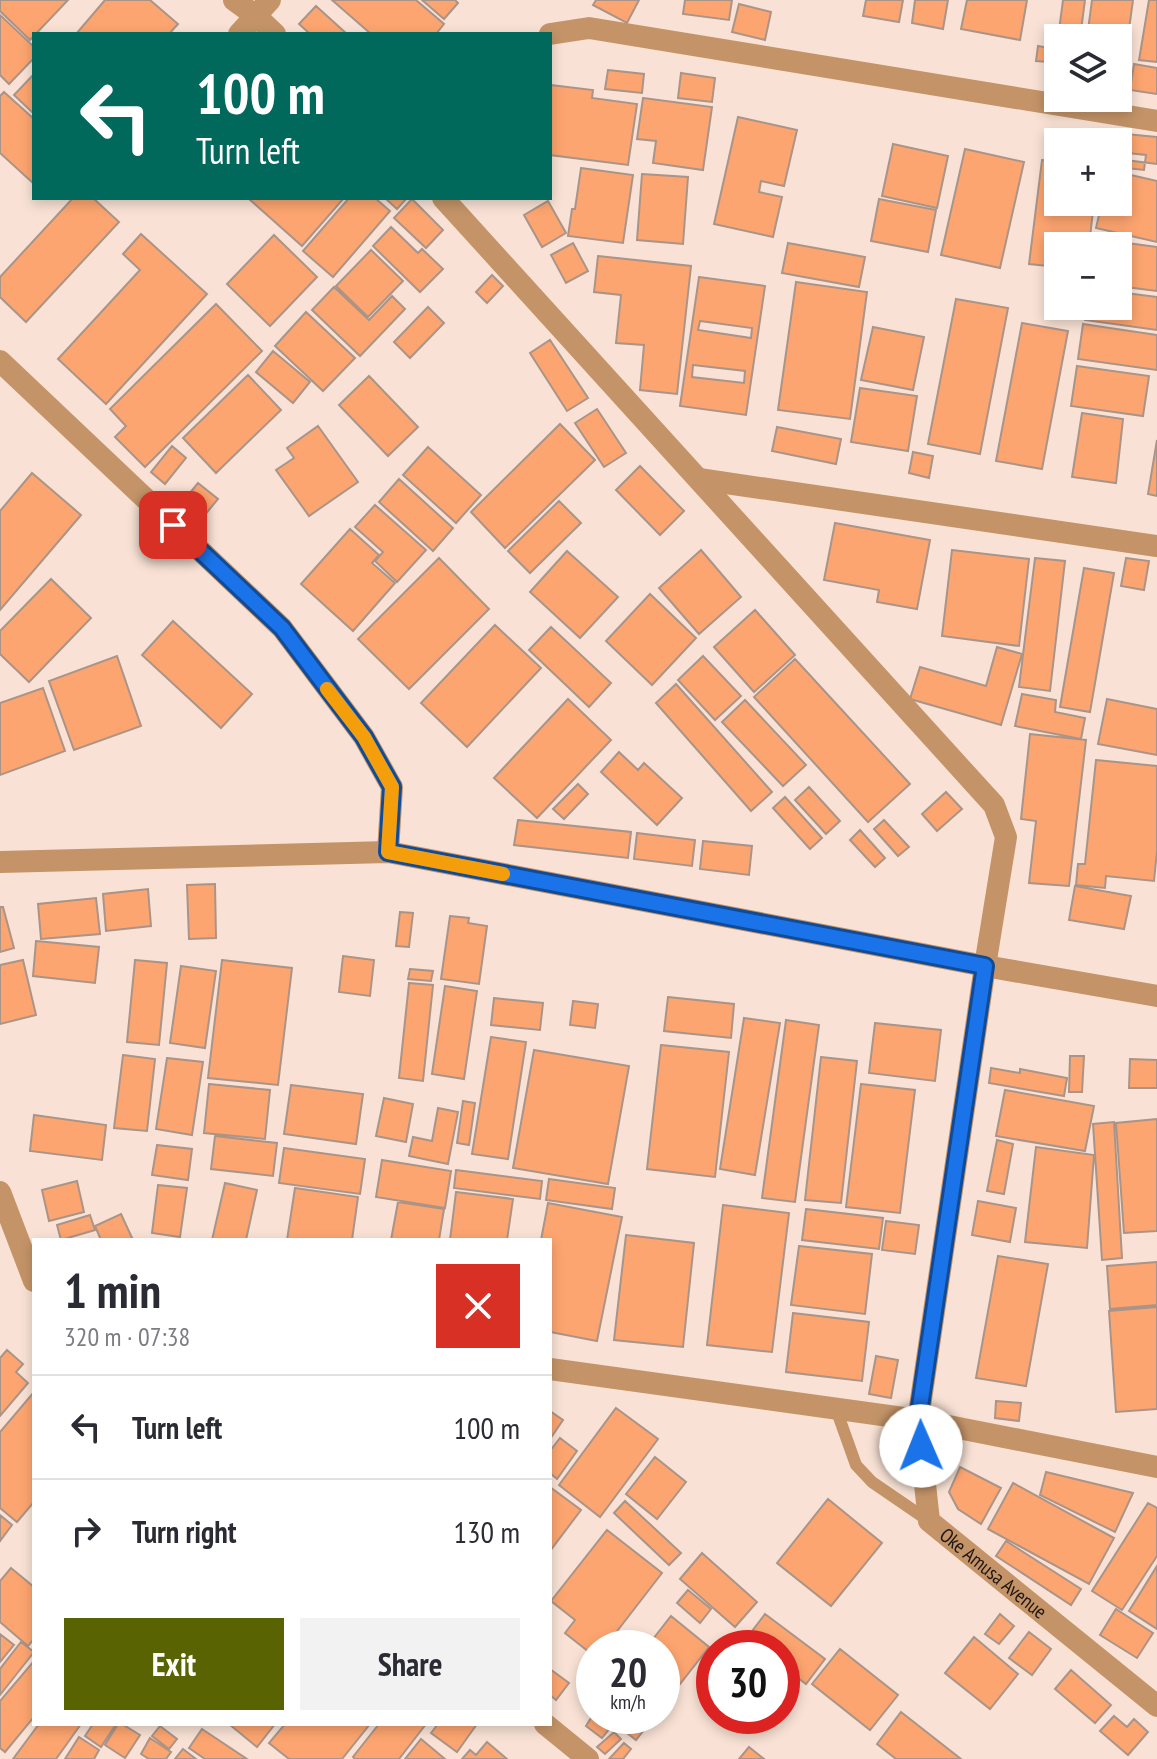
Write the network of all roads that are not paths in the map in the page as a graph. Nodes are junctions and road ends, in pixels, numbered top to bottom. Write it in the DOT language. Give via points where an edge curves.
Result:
graph roads {
  1 [pos="234,0"];
  2 [pos="263,8"];
  3 [pos="241,32"];
  4 [pos="274,32"];
  5 [pos="552,34"];
  6 [pos="1157,121"];
  7 [pos="445,200"];
  8 [pos="0,361"];
  9 [pos="699,479"];
  10 [pos="1157,546"];
  11 [pos="388,852"];
  12 [pos="0,862"];
  13 [pos="985,966"];
  14 [pos="1157,996"];
  15 [pos="0,1192"];
  16 [pos="32,1276"];
  17 [pos="552,1369"];
  18 [pos="836,1409"];
  19 [pos="918,1420"];
  20 [pos="1157,1467"];
  21 [pos="929,1521"];
  22 [pos="1157,1706"];
  23 [pos="547,1726"];
  24 [pos="588,1759"];
  1 -- 2 [label="street"];
  2 -- 3 [label="street"];
  2 -- 4 [label="street"];
  5 -- 6 [label="street" via="589,28"];
  7 -- 9 [label="street, Oke Amusa Avenue"];
  8 -- 11 [label="street" via="282,628 364,737 392,787"];
  9 -- 10 [label="street"];
  9 -- 13 [label="street, Oke Amusa Avenue" via="994,805 1006,837"];
  11 -- 12 [label="street"];
  11 -- 13 [label="street"];
  13 -- 14 [label="street"];
  13 -- 19 [label="street, Oke Amusa Avenue"];
  15 -- 16 [label="street"];
  17 -- 18 [label="street"];
  18 -- 19 [label="street"];
  18 -- 21 [label="lane" via="856,1465"];
  19 -- 20 [label="street"];
  19 -- 21 [label="street, Oke Amusa Avenue"];
  21 -- 22 [label="street, Oke Amusa Avenue"];
  23 -- 24 [label="street"];
}
